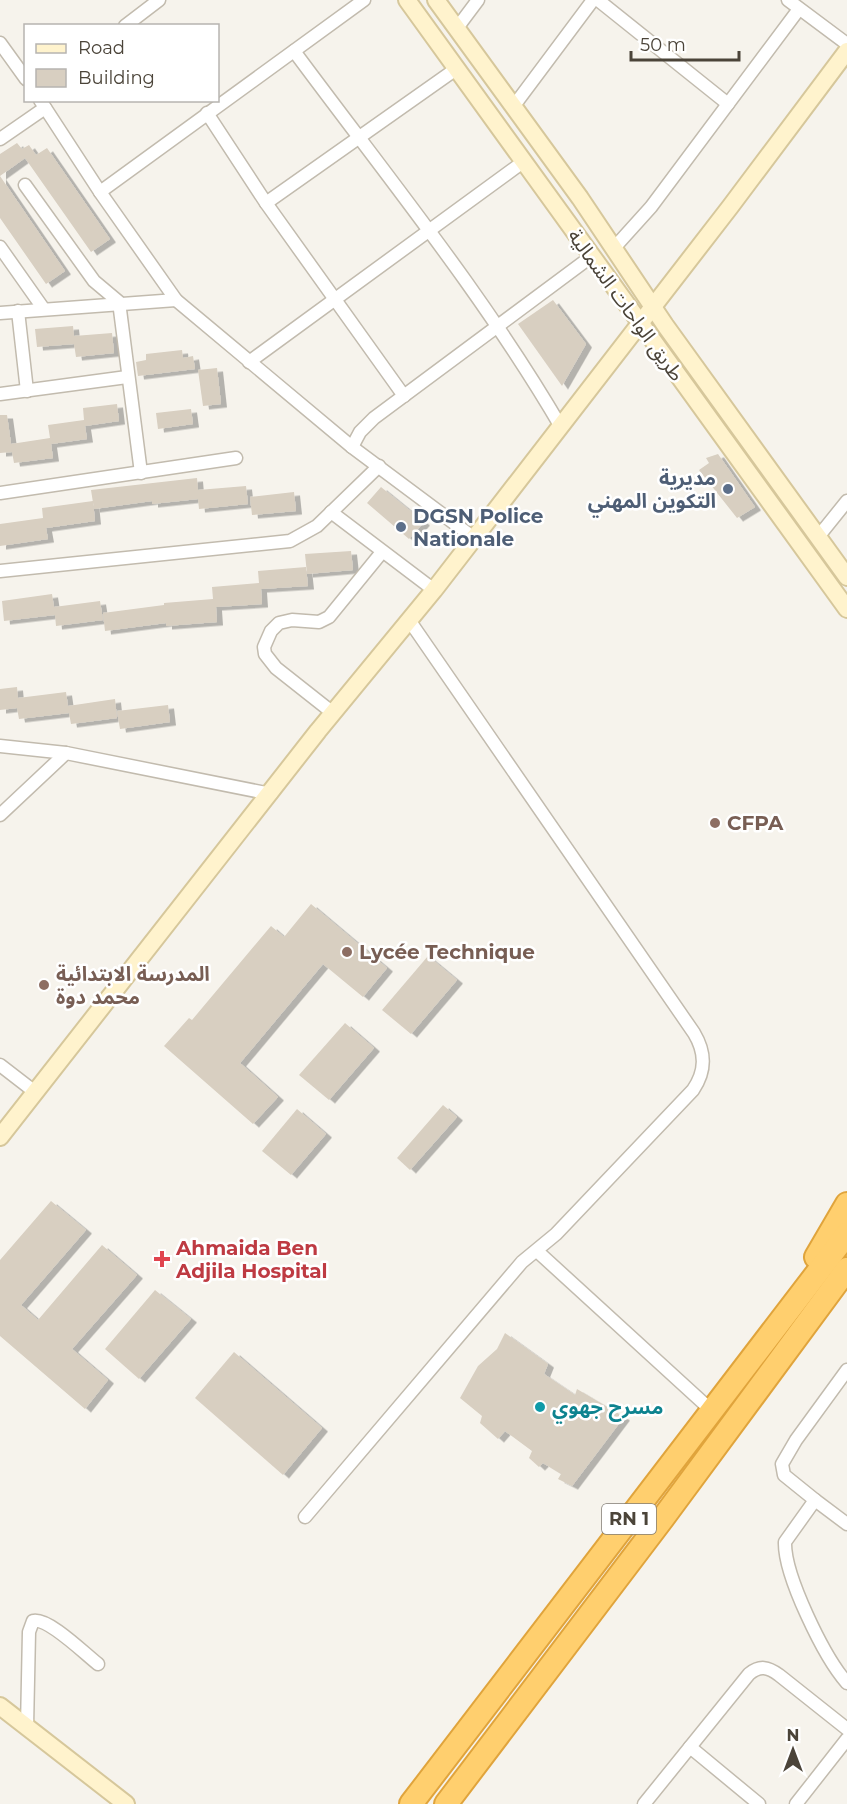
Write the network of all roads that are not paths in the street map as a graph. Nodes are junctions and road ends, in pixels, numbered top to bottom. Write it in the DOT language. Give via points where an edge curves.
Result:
graph roads {
  1 [pos="159,0"];
  2 [pos="364,0"];
  3 [pos="407,0"];
  4 [pos="436,0"];
  5 [pos="478,0"];
  6 [pos="593,0"];
  7 [pos="598,0"];
  8 [pos="788,0"];
  9 [pos="800,9"];
  10 [pos="127,24"];
  11 [pos="457,28"];
  12 [pos="0,44"];
  13 [pos="847,44"];
  14 [pos="294,51"];
  15 [pos="847,51"];
  16 [pos="456,69"];
  17 [pos="24,76"];
  18 [pos="43,104"];
  19 [pos="728,104"];
  20 [pos="513,107"];
  21 [pos="207,113"];
  22 [pos="359,138"];
  23 [pos="0,139"];
  24 [pos="523,162"];
  25 [pos="25,185"];
  26 [pos="100,192"];
  27 [pos="266,203"];
  28 [pos="428,231"];
  29 [pos="0,247"];
  30 [pos="614,248"];
  31 [pos="592,256"];
  32 [pos="176,300"];
  33 [pos="334,300"];
  34 [pos="119,302"];
  35 [pos="654,305"];
  36 [pos="43,308"];
  37 [pos="18,311"];
  38 [pos="0,313"];
  39 [pos="639,324"];
  40 [pos="496,327"];
  41 [pos="249,362"];
  42 [pos="127,377"];
  43 [pos="27,391"];
  44 [pos="0,394"];
  45 [pos="404,396"];
  46 [pos="561,427"];
  47 [pos="352,447"];
  48 [pos="236,458"];
  49 [pos="379,466"];
  50 [pos="141,472"];
  51 [pos="0,493"];
  52 [pos="847,501"];
  53 [pos="331,512"];
  54 [pos="818,537"];
  55 [pos="474,538"];
  56 [pos="382,552"];
  57 [pos="0,572"];
  58 [pos="847,577"];
  59 [pos="434,590"];
  60 [pos="847,609"];
  61 [pos="409,620"];
  62 [pos="333,713"];
  63 [pos="0,746"];
  64 [pos="66,753"];
  65 [pos="271,794"];
  66 [pos="0,815"];
  67 [pos="0,1065"];
  68 [pos="35,1092"];
  69 [pos="0,1137"];
  70 [pos="847,1204"];
  71 [pos="847,1234"];
  72 [pos="537,1251"];
  73 [pos="847,1269"];
  74 [pos="847,1295"];
  75 [pos="790,1307"];
  76 [pos="784,1354"];
  77 [pos="847,1370"];
  78 [pos="711,1410"];
  79 [pos="815,1500"];
  80 [pos="305,1518"];
  81 [pos="847,1524"];
  82 [pos="98,1664"];
  83 [pos="847,1683"];
  84 [pos="0,1706"];
  85 [pos="27,1727"];
  86 [pos="847,1729"];
  87 [pos="847,1739"];
  88 [pos="690,1747"];
  89 [pos="118,1802"];
  90 [pos="411,1804"];
  91 [pos="446,1804"];
  92 [pos="644,1804"];
  93 [pos="759,1804"];
  94 [pos="796,1804"];
  1 -- 10 [label="street"];
  2 -- 14 [label="street"];
  3 -- 16 [label="street, طريق الواحات الشمالية"];
  4 -- 11 [label="street, طريق الواحات الشمالية"];
  5 -- 11 [label="street"];
  6 -- 20 [label="street"];
  7 -- 19 [label="street"];
  8 -- 9 [label="street"];
  9 -- 13 [label="street"];
  9 -- 19 [label="street"];
  11 -- 20 [label="street, طريق الواحات الشمالية"];
  12 -- 17 [label="street"];
  14 -- 21 [label="street"];
  14 -- 22 [label="street"];
  15 -- 35 [label="street"];
  16 -- 22 [label="street"];
  16 -- 24 [label="street, طريق الواحات الشمالية"];
  18 -- 23 [label="street"];
  18 -- 26 [label="street"];
  19 -- 30 [label="street" via="651,207"];
  20 -- 30 [label="street, طريق الواحات الشمالية"];
  21 -- 26 [label="street"];
  21 -- 27 [label="street"];
  22 -- 27 [label="street"];
  22 -- 28 [label="street"];
  24 -- 28 [label="street"];
  24 -- 31 [label="street, طريق الواحات الشمالية"];
  25 -- 34 [label="street" via="94,281"];
  26 -- 32 [label="street"];
  27 -- 33 [label="street"];
  28 -- 33 [label="street"];
  28 -- 40 [label="street"];
  29 -- 36 [label="street"];
  30 -- 35 [label="street, طريق الواحات الشمالية"];
  31 -- 39 [label="street, طريق الواحات الشمالية"];
  31 -- 40 [label="street"];
  32 -- 34 [label="street"];
  32 -- 41 [label="street"];
  33 -- 41 [label="street"];
  33 -- 45 [label="street"];
  34 -- 36 [label="street"];
  34 -- 42 [label="street"];
  35 -- 39 [label="street"];
  35 -- 54 [label="street, طريق الواحات الشمالية"];
  36 -- 37 [label="street"];
  37 -- 38 [label="street"];
  37 -- 43 [label="street"];
  39 -- 46 [label="street"];
  39 -- 60 [label="street, طريق الواحات الشمالية"];
  40 -- 45 [label="street"];
  40 -- 46 [label="street"];
  41 -- 47 [label="street"];
  42 -- 43 [label="street"];
  42 -- 50 [label="street"];
  43 -- 44 [label="street"];
  45 -- 47 [label="street" via="365,426"];
  46 -- 55 [label="street"];
  47 -- 49 [label="street"];
  48 -- 50 [label="street"];
  49 -- 53 [label="street"];
  49 -- 55 [label="street"];
  50 -- 51 [label="street"];
  52 -- 54 [label="street"];
  53 -- 56 [label="street"];
  53 -- 57 [label="street" via="317,526 290,541"];
  54 -- 58 [label="street, طريق الواحات الشمالية"];
  55 -- 59 [label="street"];
  56 -- 59 [label="street"];
  56 -- 62 [label="street" via="329,617 319,622 286,620 266,640 266,654 276,668"];
  59 -- 61 [label="street"];
  61 -- 62 [label="street"];
  61 -- 72 [label="street" via="669,996 704,1056 700,1080 693,1090"];
  62 -- 65 [label="street"];
  63 -- 64 [label="street"];
  64 -- 65 [label="street"];
  64 -- 66 [label="street"];
  65 -- 68 [label="street"];
  67 -- 68 [label="street"];
  68 -- 69 [label="street"];
  70 -- 75 [label="highway"];
  71 -- 75 [label="highway, RN 1"];
  72 -- 78 [label="street"];
  72 -- 80 [label="street" via="522,1262"];
  73 -- 76 [label="highway, RN 1"];
  74 -- 76 [label="highway" via="801,1343"];
  75 -- 78 [label="highway, RN 1"];
  76 -- 91 [label="highway, RN 1"];
  77 -- 79 [label="street" via="782,1464 784,1475"];
  78 -- 90 [label="highway, RN 1"];
  79 -- 81 [label="street"];
  79 -- 83 [label="street" via="791,1529 785,1552 822,1645"];
  82 -- 85 [label="street" via="42,1621 33,1622 29,1632"];
  84 -- 85 [label="street"];
  85 -- 89 [label="street"];
  86 -- 88 [label="street" via="779,1675 759,1668 749,1674"];
  87 -- 94 [label="street"];
  88 -- 92 [label="street"];
  88 -- 93 [label="street"];
}
